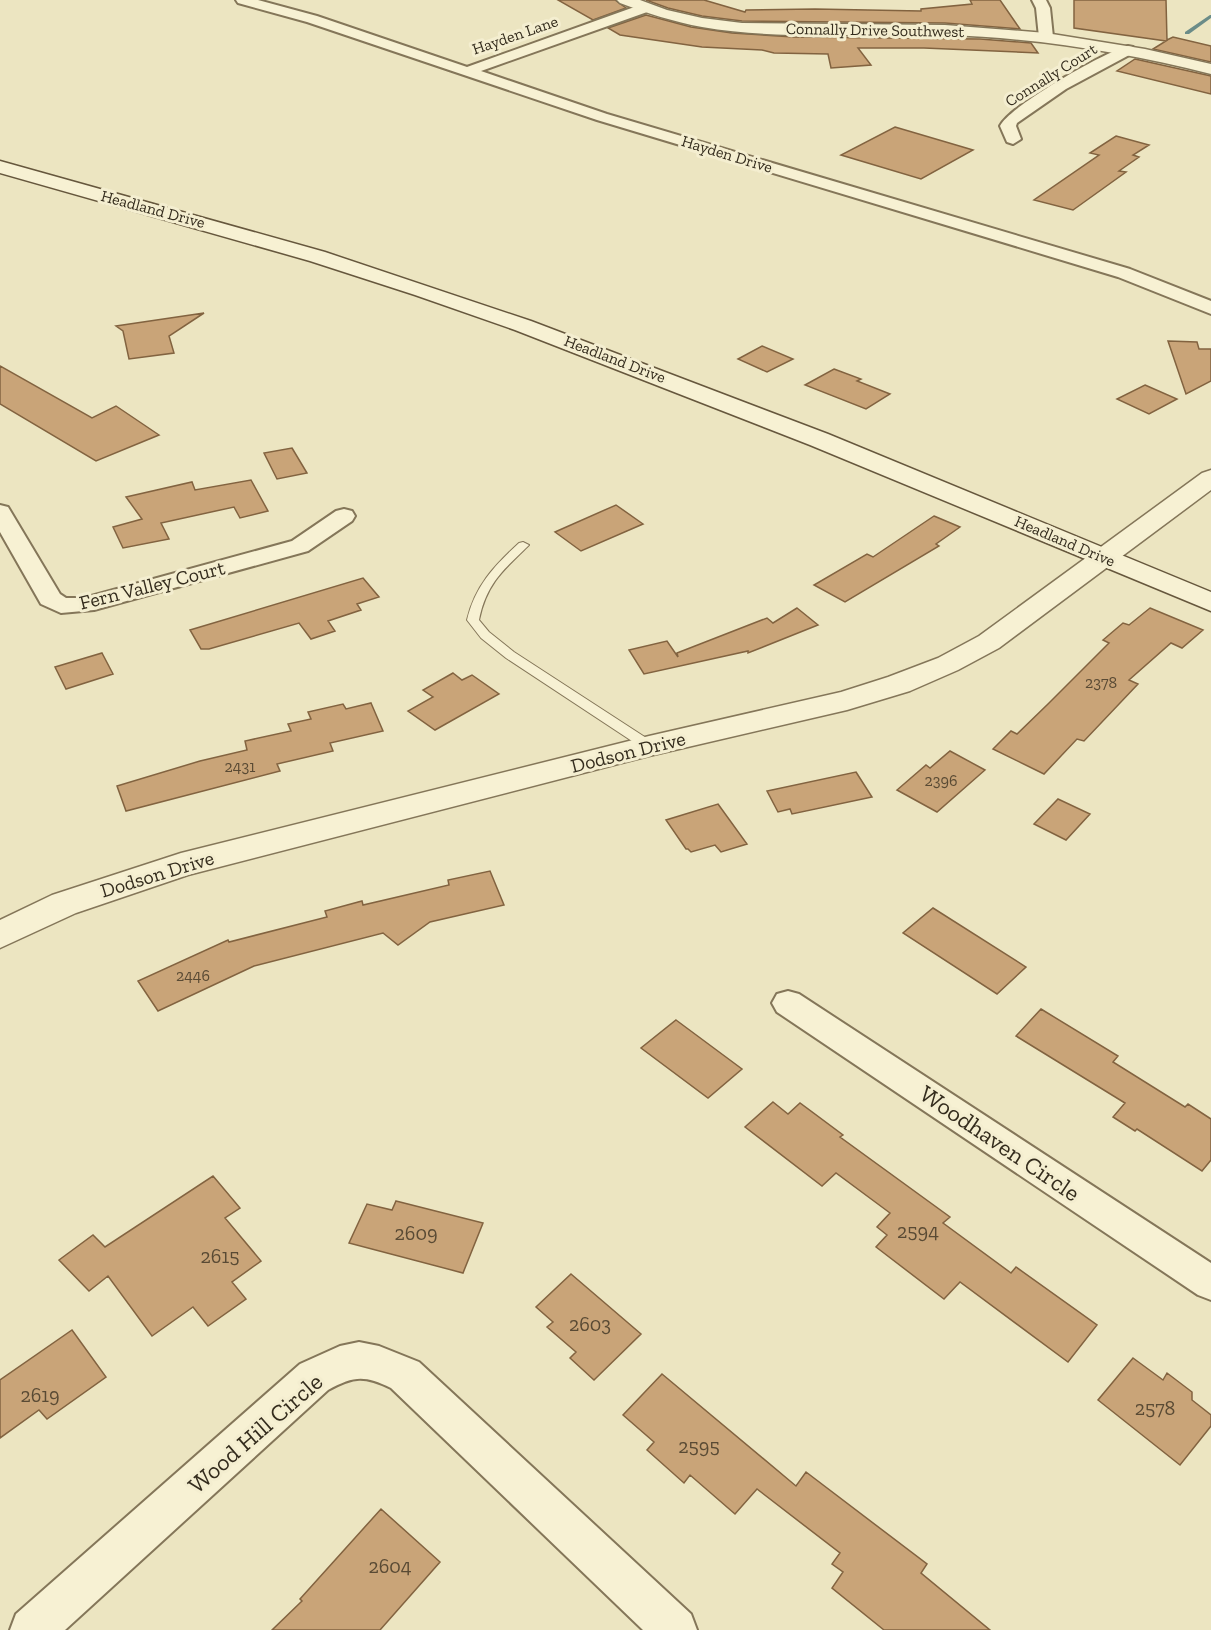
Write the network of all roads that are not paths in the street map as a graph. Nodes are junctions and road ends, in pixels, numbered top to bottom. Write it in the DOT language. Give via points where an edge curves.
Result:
graph roads {
  1 [pos="243,0"];
  2 [pos="625,0"];
  3 [pos="1039,0"];
  4 [pos="645,8"];
  5 [pos="1046,38"];
  6 [pos="1128,50"];
  7 [pos="1211,69"];
  8 [pos="466,72"];
  9 [pos="1013,140"];
  10 [pos="4,170"];
  11 [pos="1211,308"];
  12 [pos="1211,478"];
  13 [pos="0,512"];
  14 [pos="344,516"];
  15 [pos="523,545"];
  16 [pos="1105,558"];
  17 [pos="1211,602"];
  18 [pos="649,746"];
  19 [pos="0,935"];
  20 [pos="788,1003"];
  21 [pos="1211,1283"];
  22 [pos="32,1630"];
  23 [pos="675,1630"];
  1 -- 8 [label="street, Hayden Drive" via="312,19"];
  2 -- 4 [label="street, Connally Drive Southwest"];
  3 -- 5 [label="street"];
  4 -- 5 [label="street, Connally Drive Southwest" via="691,20 747,27 944,30"];
  4 -- 8 [label="street, Hayden Lane"];
  5 -- 6 [label="street, Connally Drive Southwest"];
  6 -- 7 [label="street, Connally Drive Southwest"];
  6 -- 9 [label="street, Connally Court" via="1061,86 1011,120 1008,126"];
  8 -- 11 [label="street, Hayden Drive" via="602,117 1124,273"];
  10 -- 16 [label="street, Headland Drive" via="250,235 420,289 708,394"];
  12 -- 16 [label="street, Dodson Drive"];
  13 -- 14 [label="street, Fern Valley Court" via="50,599 61,606 85,605 300,546"];
  15 -- 18 [label="lane" via="496,570 477,598 473,620 510,655"];
  16 -- 17 [label="street, Headland Drive"];
  16 -- 18 [label="street, Dodson Drive" via="989,642 948,664 847,700"];
  18 -- 19 [label="street, Dodson Drive" via="181,865 64,904"];
  20 -- 21 [label="street, Woodhaven Circle"];
  22 -- 23 [label="street, Wood Hill Circle" via="314,1377 344,1362 375,1360 405,1375"];
}
